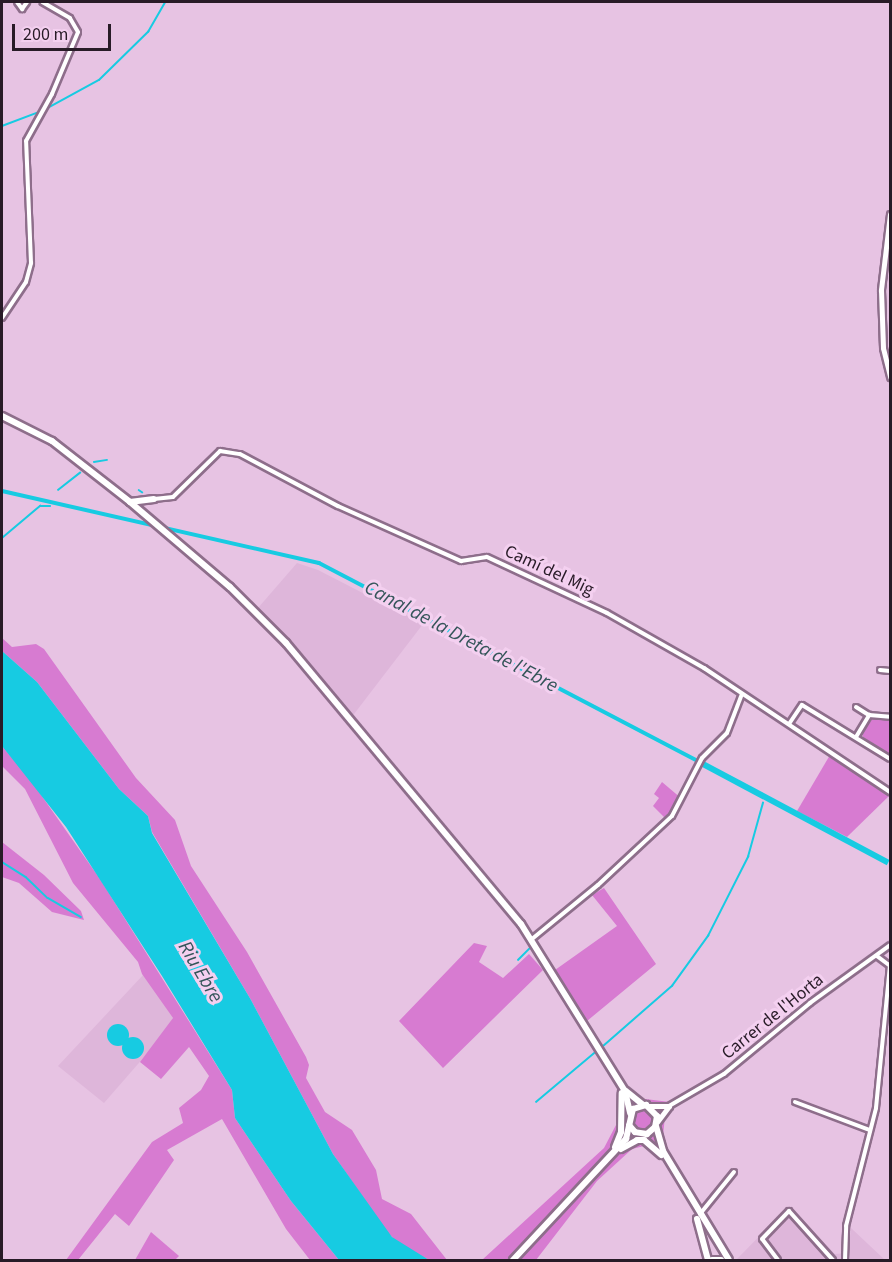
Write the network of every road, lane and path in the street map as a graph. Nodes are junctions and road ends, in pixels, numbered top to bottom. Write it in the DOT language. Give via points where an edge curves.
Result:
graph roads {
  1 [pos="17,2"];
  2 [pos="27,2"];
  3 [pos="42,2"];
  4 [pos="891,214"];
  5 [pos="2,318"];
  6 [pos="891,377"];
  7 [pos="2,416"];
  8 [pos="154,499"];
  9 [pos="140,506"];
  10 [pos="880,670"];
  11 [pos="891,671"];
  12 [pos="742,694"];
  13 [pos="856,707"];
  14 [pos="870,715"];
  15 [pos="891,717"];
  16 [pos="789,724"];
  17 [pos="856,737"];
  18 [pos="891,759"];
  19 [pos="891,792"];
  20 [pos="532,939"];
  21 [pos="891,945"];
  22 [pos="884,950"];
  23 [pos="891,953"];
  24 [pos="876,956"];
  25 [pos="886,960"];
  26 [pos="890,965"];
  27 [pos="612,1067"];
  28 [pos="625,1091"];
  29 [pos="795,1102"];
  30 [pos="646,1106"];
  31 [pos="669,1106"];
  32 [pos="630,1113"];
  33 [pos="657,1124"];
  34 [pos="629,1125"];
  35 [pos="870,1130"];
  36 [pos="641,1134"];
  37 [pos="621,1149"];
  38 [pos="661,1155"];
  39 [pos="602,1164"];
  40 [pos="734,1172"];
  41 [pos="698,1217"];
  42 [pos="513,1260"];
  43 [pos="519,1260"];
  44 [pos="710,1260"];
  45 [pos="725,1260"];
  46 [pos="778,1260"];
  47 [pos="833,1260"];
  48 [pos="845,1260"];
  1 -- 2 [label="street" via="22,9"];
  3 -- 5 [label="street" via="70,18 78,32 52,94 26,141 31,263 26,282"];
  4 -- 6 [label="street" via="881,290 883,348"];
  7 -- 9 [label="main road" via="52,441"];
  8 -- 9 [label="main road"];
  8 -- 12 [label="street, Camí del Mig" via="173,497 213,456 231,451 338,506 460,561 487,557 562,591 704,668"];
  9 -- 20 [label="main road" via="151,520 230,586 286,643"];
  10 -- 11 [label="street"];
  12 -- 16 [label="street, Camí del Mig"];
  12 -- 20 [label="street" via="727,733 698,765 672,816"];
  13 -- 14 [label="street"];
  14 -- 15 [label="street"];
  14 -- 17 [label="street"];
  16 -- 17 [label="street" via="802,705"];
  16 -- 19 [label="street, Camí del Mig"];
  17 -- 18 [label="street"];
  20 -- 27 [label="main road"];
  21 -- 22 [label="street, Carrer de l'Horta"];
  22 -- 23 [label="street"];
  22 -- 24 [label="street, Carrer de l'Horta"];
  22 -- 25 [label="street"];
  24 -- 25 [label="street"];
  24 -- 31 [label="street, Carrer de l'Horta" via="810,1003 724,1074"];
  25 -- 26 [label="street"];
  26 -- 35 [label="street" via="878,1092"];
  27 -- 28 [label="main road"];
  27 -- 39 [label="main road" via="624,1106 617,1143"];
  28 -- 30 [label="main road"];
  28 -- 32 [label="main road"];
  29 -- 35 [label="street"];
  30 -- 31 [label="street"];
  30 -- 32 [label="main road"];
  30 -- 33 [label="main road"];
  31 -- 33 [label="street"];
  32 -- 34 [label="main road"];
  33 -- 36 [label="main road"];
  33 -- 41 [label="main road" via="657,1140"];
  34 -- 36 [label="main road"];
  34 -- 39 [label="main road" via="626,1139"];
  35 -- 48 [label="street" via="846,1226"];
  36 -- 37 [label="main road"];
  36 -- 38 [label="main road"];
  37 -- 38 [label="main road" via="634,1140 644,1140"];
  37 -- 43 [label="main road"];
  38 -- 41 [label="main road"];
  39 -- 42 [label="main road"];
  40 -- 41 [label="street"];
  41 -- 44 [label="main road"];
  41 -- 45 [label="main road"];
  44 -- 45 [label="main road"];
  46 -- 47 [label="street" via="762,1239 789,1211"];
}
